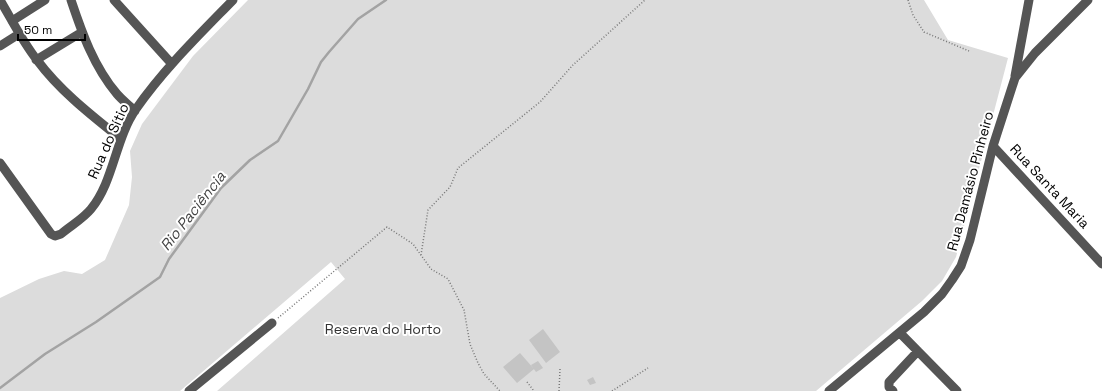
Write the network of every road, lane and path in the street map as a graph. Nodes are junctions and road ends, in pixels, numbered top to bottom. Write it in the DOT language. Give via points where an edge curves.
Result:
graph roads {
  1 [pos="0,0"];
  2 [pos="45,0"];
  3 [pos="71,0"];
  4 [pos="114,0"];
  5 [pos="232,0"];
  6 [pos="645,0"];
  7 [pos="908,0"];
  8 [pos="1029,0"];
  9 [pos="1088,0"];
  10 [pos="12,21"];
  11 [pos="82,32"];
  12 [pos="19,34"];
  13 [pos="0,46"];
  14 [pos="969,51"];
  15 [pos="36,60"];
  16 [pos="172,63"];
  17 [pos="1015,78"];
  18 [pos="135,110"];
  19 [pos="121,139"];
  20 [pos="993,146"];
  21 [pos="0,163"];
  22 [pos="421,255"];
  23 [pos="1102,264"];
  24 [pos="272,323"];
  25 [pos="900,333"];
  26 [pos="918,351"];
  27 [pos="648,368"];
  28 [pos="560,369"];
  29 [pos="526,382"];
  30 [pos="189,391"];
  31 [pos="500,391"];
  32 [pos="534,391"];
  33 [pos="559,391"];
  34 [pos="612,391"];
  35 [pos="829,391"];
  36 [pos="893,391"];
  37 [pos="957,391"];
  1 -- 10 [label="street"];
  2 -- 10 [label="street"];
  3 -- 11 [label="street"];
  4 -- 16 [label="street"];
  5 -- 16 [label="street, Rua do Sítio"];
  6 -- 22 [label="path" via="573,65 540,102 458,168 450,187 428,210"];
  7 -- 14 [label="path" via="913,15 924,32"];
  8 -- 17 [label="street"];
  9 -- 17 [label="street, Rua Damásio Pinheiro" via="1035,53"];
  10 -- 12 [label="street"];
  11 -- 15 [label="street"];
  11 -- 18 [label="street" via="102,74 117,95"];
  12 -- 13 [label="street"];
  12 -- 15 [label="street"];
  15 -- 19 [label="street" via="68,94"];
  16 -- 18 [label="street, Rua do Sítio"];
  17 -- 20 [label="street, Rua Damásio Pinheiro"];
  18 -- 19 [label="street, Rua do Sítio"];
  19 -- 21 [label="street, Rua do Sítio" via="102,192 91,210 55,236"];
  20 -- 23 [label="street, Rua Santa Maria"];
  20 -- 25 [label="street, Rua Damásio Pinheiro" via="961,266 942,294"];
  22 -- 24 [label="path" via="413,244 387,226"];
  22 -- 31 [label="path" via="431,269 448,279 464,310 470,344 478,363 484,374"];
  24 -- 30 [label="street"];
  25 -- 26 [label="street"];
  25 -- 35 [label="street, Rua Damásio Pinheiro"];
  26 -- 36 [label="street" via="889,382 889,387"];
  26 -- 37 [label="street"];
  27 -- 34 [label="path"];
  28 -- 33 [label="path"];
  29 -- 32 [label="path"];
}
